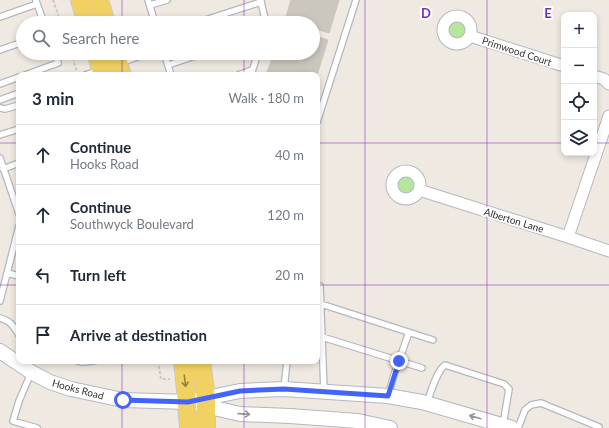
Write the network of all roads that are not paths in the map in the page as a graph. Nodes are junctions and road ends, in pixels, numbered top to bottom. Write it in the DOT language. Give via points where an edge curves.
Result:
graph roads {
  1 [pos="80,0"];
  2 [pos="99,0"];
  3 [pos="167,0"];
  4 [pos="356,0"];
  5 [pos="261,1"];
  6 [pos="36,2"];
  7 [pos="149,3"];
  8 [pos="41,16"];
  9 [pos="85,16"];
  10 [pos="104,16"];
  11 [pos="153,16"];
  12 [pos="217,16"];
  13 [pos="264,16"];
  14 [pos="0,17"];
  15 [pos="470,36"];
  16 [pos="16,44"];
  17 [pos="0,50"];
  18 [pos="57,60"];
  19 [pos="129,60"];
  20 [pos="166,60"];
  21 [pos="185,60"];
  22 [pos="256,60"];
  23 [pos="118,64"];
  24 [pos="561,65"];
  25 [pos="168,66"];
  26 [pos="96,68"];
  27 [pos="33,72"];
  28 [pos="170,72"];
  29 [pos="252,72"];
  30 [pos="597,77"];
  31 [pos="16,78"];
  32 [pos="0,84"];
  33 [pos="609,84"];
  34 [pos="16,94"];
  35 [pos="0,100"];
  36 [pos="16,106"];
  37 [pos="0,108"];
  38 [pos="320,113"];
  39 [pos="609,116"];
  40 [pos="16,130"];
  41 [pos="0,135"];
  42 [pos="0,158"];
  43 [pos="16,164"];
  44 [pos="4,169"];
  45 [pos="419,190"];
  46 [pos="16,200"];
  47 [pos="568,237"];
  48 [pos="16,246"];
  49 [pos="609,251"];
  50 [pos="7,273"];
  51 [pos="16,275"];
  52 [pos="320,286"];
  53 [pos="0,301"];
  54 [pos="321,304"];
  55 [pos="0,318"];
  56 [pos="16,330"];
  57 [pos="409,332"];
  58 [pos="322,337"];
  59 [pos="434,340"];
  60 [pos="0,351"];
  61 [pos="399,361"];
  62 [pos="16,362"];
  63 [pos="19,364"];
  64 [pos="183,364"];
  65 [pos="201,364"];
  66 [pos="287,364"];
  67 [pos="422,368"];
  68 [pos="31,372"];
  69 [pos="284,389"];
  70 [pos="324,391"];
  71 [pos="388,396"];
  72 [pos="188,402"];
  73 [pos="206,402"];
  74 [pos="427,404"];
  75 [pos="359,424"];
  76 [pos="510,427"];
  77 [pos="599,427"];
  78 [pos="37,428"];
  79 [pos="189,428"];
  80 [pos="206,428"];
  81 [pos="390,428"];
  1 -- 9 [label="main road"];
  2 -- 10 [label="main road"];
  3 -- 7 [label="lane"];
  4 -- 38 [label="lane"];
  5 -- 12 [label="lane"];
  5 -- 13 [label="lane"];
  6 -- 8 [label="lane"];
  6 -- 14 [label="lane"];
  7 -- 11 [label="lane"];
  15 -- 24 [label="street, Primwood Court"];
  16 -- 17 [label="lane"];
  18 -- 27 [label="lane" via="58,63"];
  19 -- 23 [label="lane"];
  20 -- 25 [label="lane"];
  21 -- 25 [label="lane"];
  22 -- 29 [label="lane"];
  23 -- 26 [label="main road"];
  25 -- 28 [label="lane"];
  30 -- 33 [label="street"];
  31 -- 32 [label="lane"];
  34 -- 35 [label="lane"];
  36 -- 37 [label="lane" via="5,110"];
  39 -- 47 [label="street"];
  40 -- 41 [label="lane"];
  42 -- 44 [label="lane"];
  43 -- 44 [label="lane"];
  44 -- 46 [label="lane"];
  45 -- 47 [label="street, Alberton Lane"];
  47 -- 49 [label="street, Alberton Lane"];
  48 -- 50 [label="lane"];
  50 -- 51 [label="lane"];
  50 -- 53 [label="lane"];
  52 -- 54 [label="lane"];
  54 -- 57 [label="lane"];
  54 -- 58 [label="lane"];
  55 -- 56 [label="lane" via="8,320"];
  57 -- 59 [label="lane"];
  57 -- 61 [label="lane"];
  58 -- 61 [label="lane"];
  58 -- 70 [label="lane"];
  60 -- 62 [label="street, Hooks Road"];
  61 -- 67 [label="lane"];
  61 -- 71 [label="lane"];
  63 -- 68 [label="street, Hooks Road"];
  64 -- 72 [label="main road, one-way"];
  65 -- 73 [label="main road"];
  66 -- 69 [label="lane"];
  68 -- 72 [label="street, Hooks Road" via="71,389 123,400"];
  68 -- 78 [label="lane" via="13,421"];
  69 -- 70 [label="street, Hooks Road"];
  69 -- 73 [label="street, Hooks Road" via="240,391"];
  70 -- 71 [label="street, Hooks Road"];
  71 -- 74 [label="street, Hooks Road"];
  72 -- 73 [label="street, Hooks Road"];
  72 -- 79 [label="main road"];
  73 -- 75 [label="street, one-way" via="240,414 290,416"];
  73 -- 80 [label="main road"];
  76 -- 74 [label="street, Hooks Road, one-way"];
  74 -- 76 [label="lane" via="441,368 445,366 504,384 509,389"];
  75 -- 81 [label="street"];
  76 -- 77 [label="lane" via="531,405 541,403"];
}
